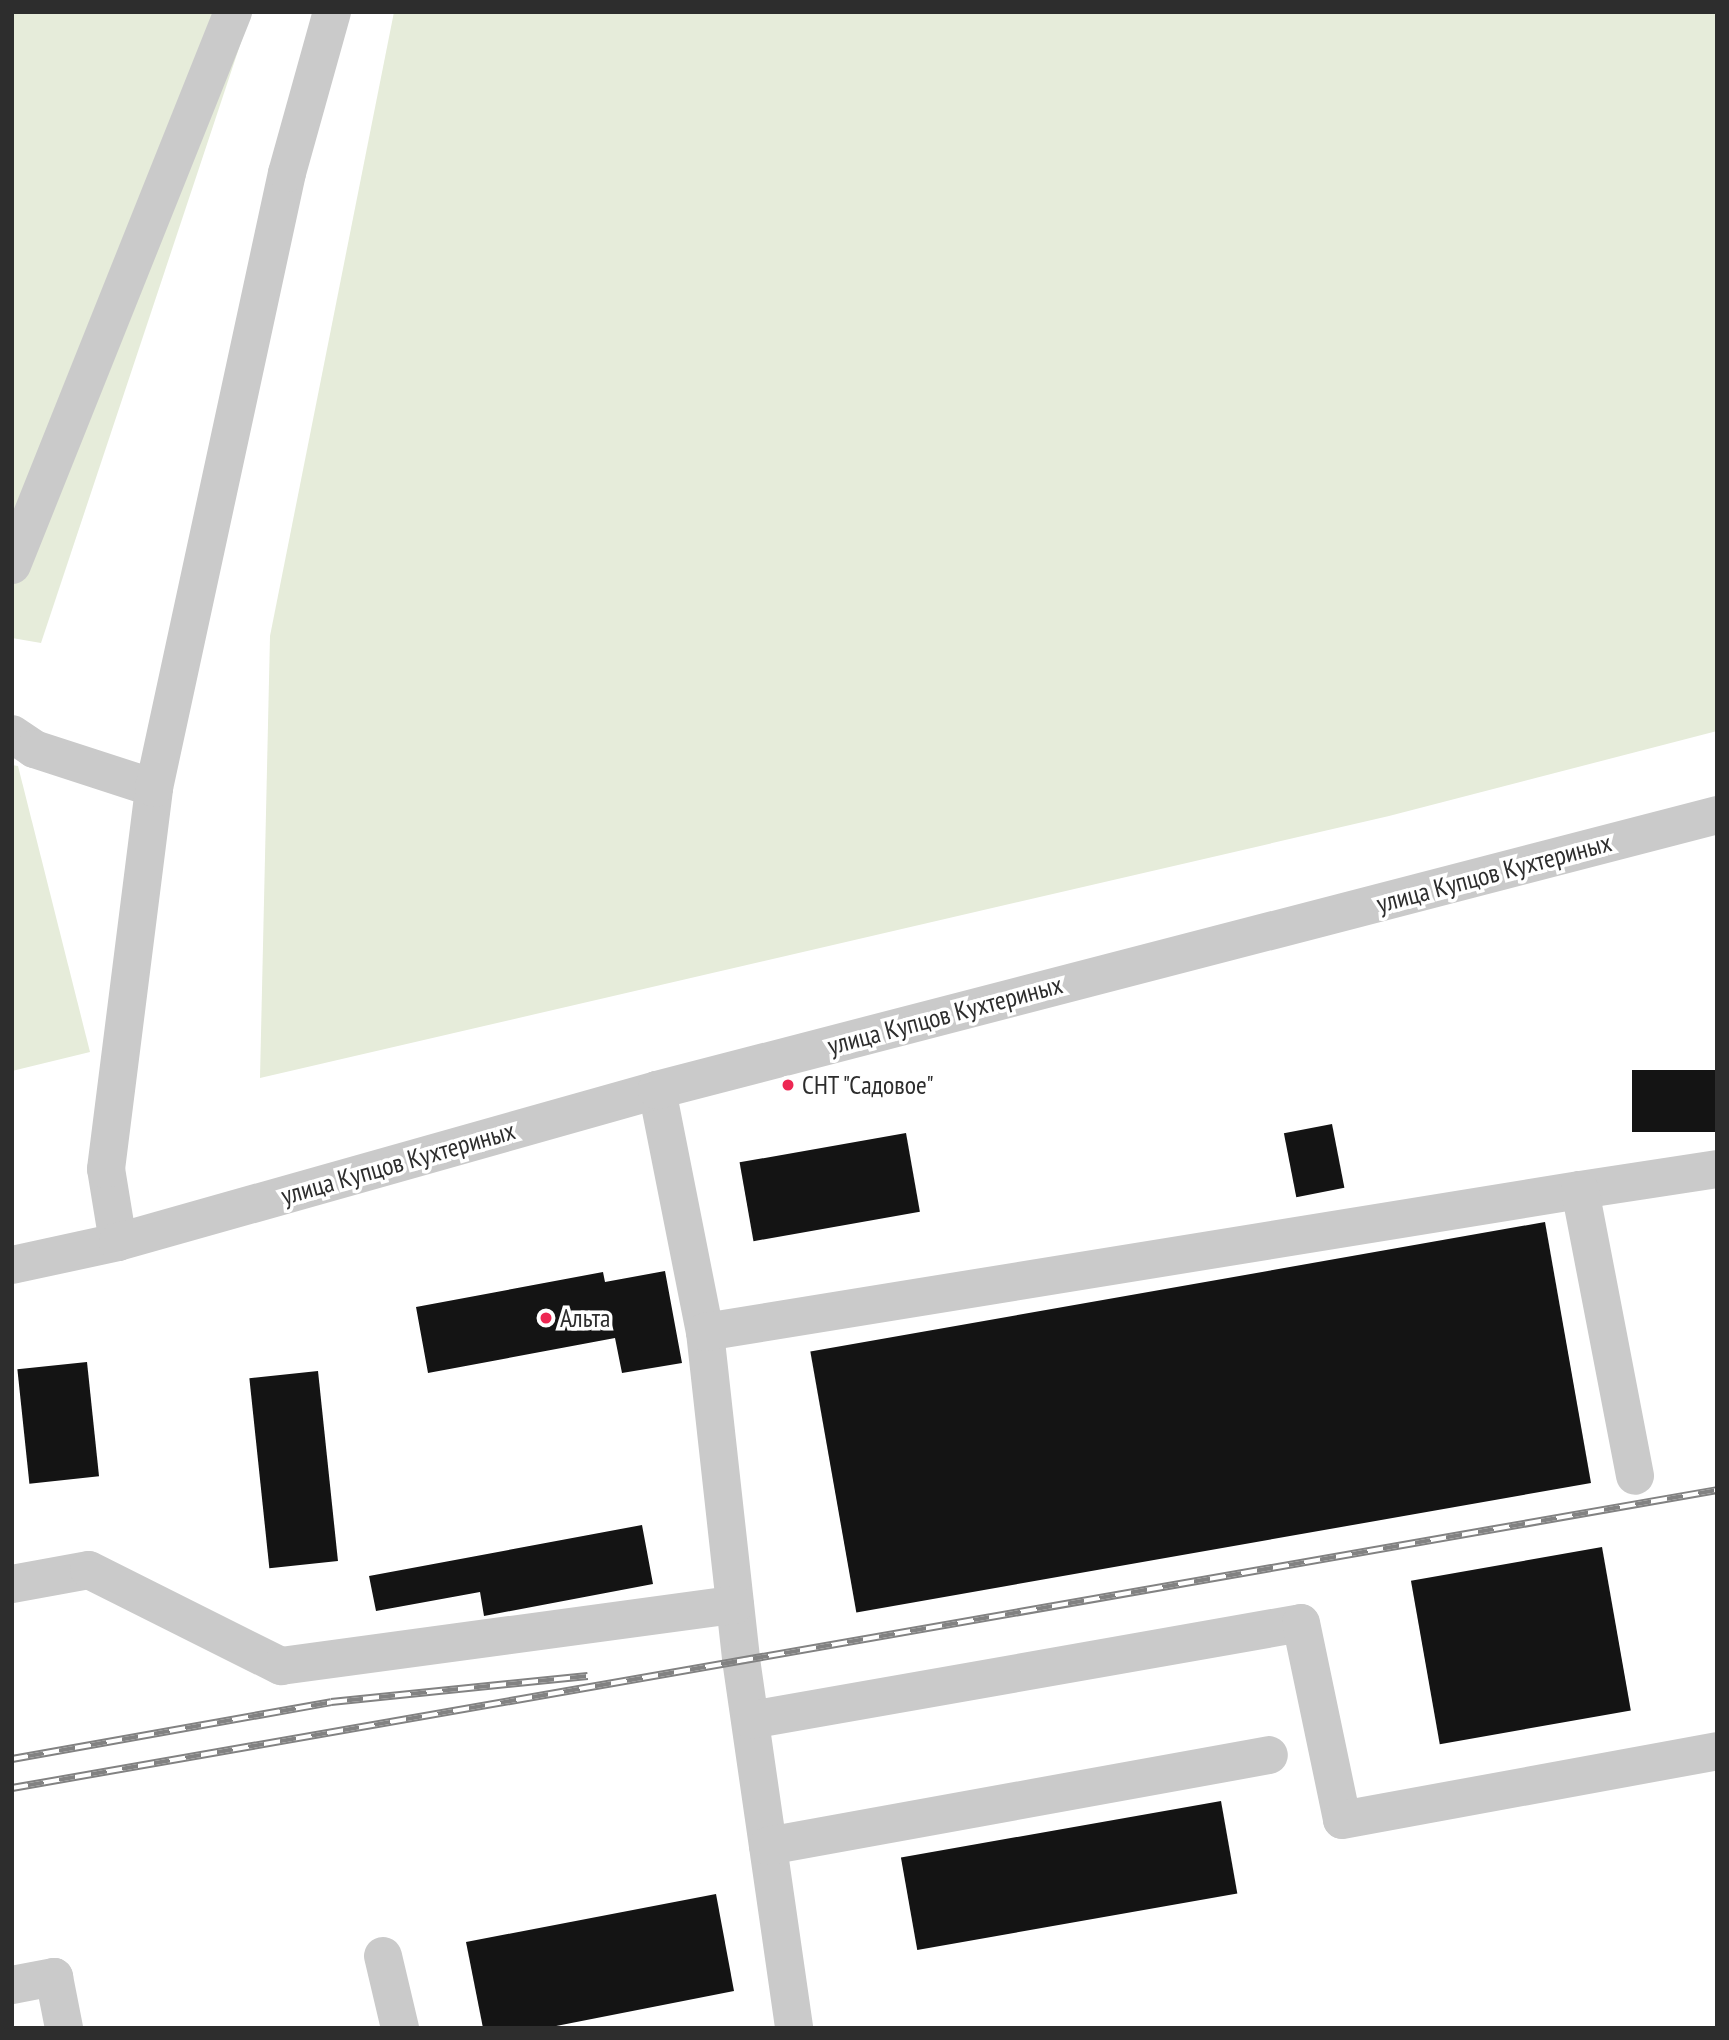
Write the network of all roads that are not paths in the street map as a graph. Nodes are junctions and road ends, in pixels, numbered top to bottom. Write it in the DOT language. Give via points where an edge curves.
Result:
graph roads {
  1 [pos="233,12"];
  2 [pos="332,12"];
  3 [pos="12,565"];
  4 [pos="12,734"];
  5 [pos="154,788"];
  6 [pos="1717,815"];
  7 [pos="657,1090"];
  8 [pos="1717,1169"];
  9 [pos="1580,1190"];
  10 [pos="118,1242"];
  11 [pos="12,1265"];
  12 [pos="705,1332"];
  13 [pos="1635,1476"];
  14 [pos="12,1584"];
  15 [pos="735,1605"];
  16 [pos="751,1720"];
  17 [pos="1717,1751"];
  18 [pos="1269,1755"];
  19 [pos="768,1846"];
  20 [pos="383,1956"];
  21 [pos="12,1985"];
  22 [pos="64,2028"];
  23 [pos="400,2028"];
  24 [pos="794,2028"];
  1 -- 3 [label="street"];
  2 -- 5 [label="street" via="287,173"];
  4 -- 5 [label="street" via="34,749"];
  5 -- 10 [label="street" via="106,1169"];
  6 -- 7 [label="street, улица Купцов Кухтериных"];
  7 -- 10 [label="street, улица Купцов Кухтериных"];
  7 -- 12 [label="street"];
  8 -- 9 [label="street"];
  9 -- 12 [label="street"];
  9 -- 13 [label="street"];
  10 -- 11 [label="street, улица Купцов Кухтериных"];
  12 -- 15 [label="street"];
  14 -- 15 [label="street" via="89,1570 281,1666"];
  15 -- 16 [label="street"];
  16 -- 17 [label="street" via="1301,1623 1342,1820"];
  16 -- 19 [label="street"];
  18 -- 19 [label="street"];
  19 -- 24 [label="street"];
  20 -- 23 [label="street"];
  21 -- 22 [label="street" via="54,1977"];
}
